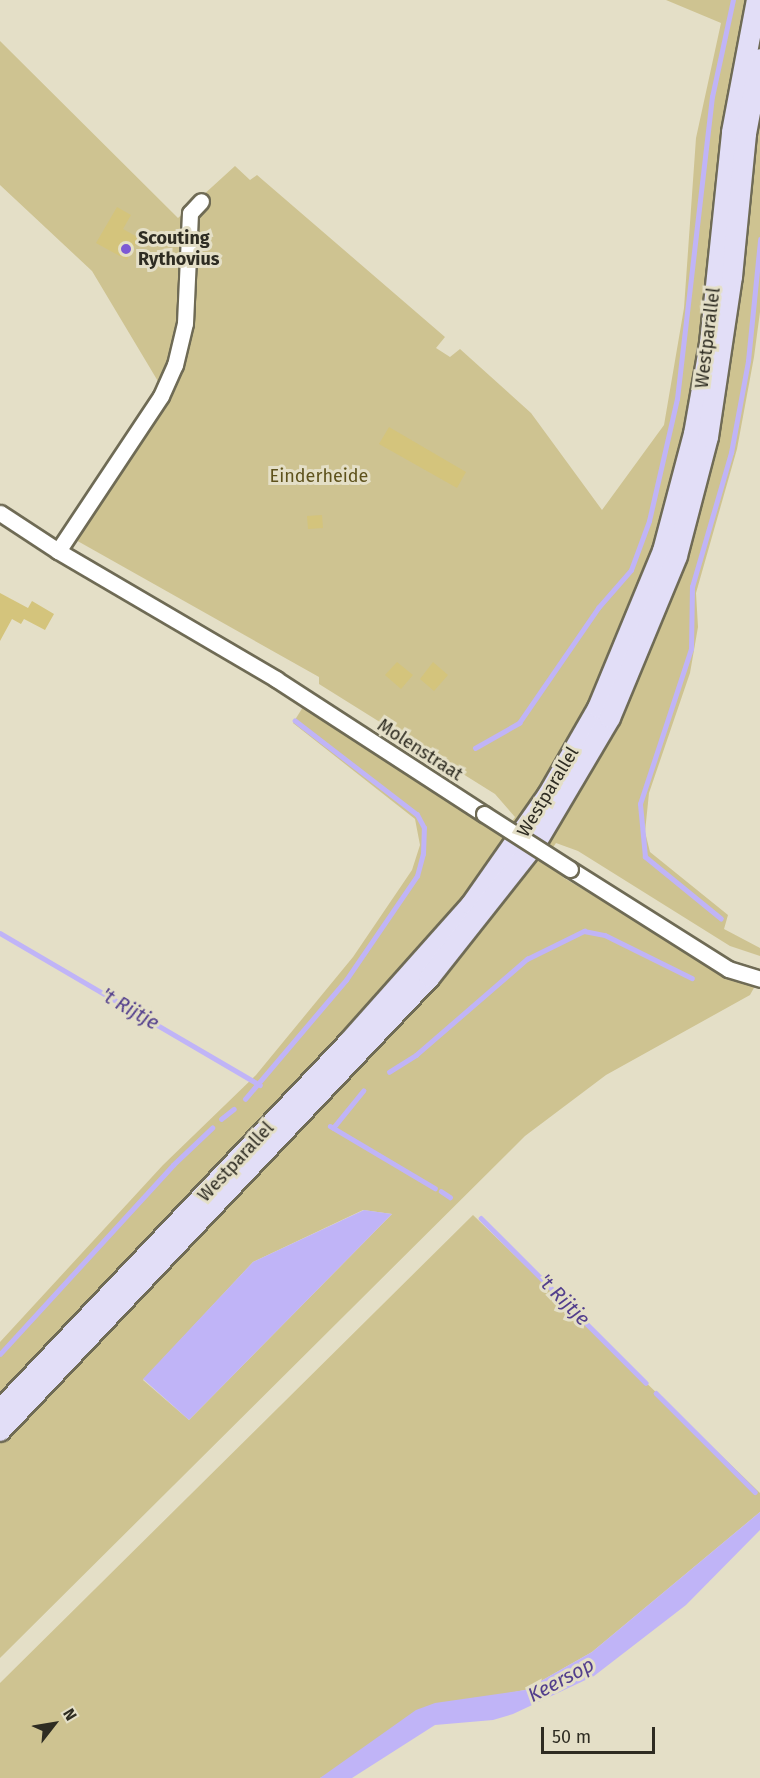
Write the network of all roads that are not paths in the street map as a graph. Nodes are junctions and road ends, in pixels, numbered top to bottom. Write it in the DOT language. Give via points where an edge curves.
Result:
graph roads {
  1 [pos="757,0"];
  2 [pos="760,59"];
  3 [pos="201,201"];
  4 [pos="0,513"];
  5 [pos="58,551"];
  6 [pos="760,979"];
  7 [pos="0,1410"];
  8 [pos="0,1431"];
  1 -- 7 [label="main road, Westparallel" via="732,132 710,343 694,434 663,551 598,708 529,824 464,914 340,1052"];
  2 -- 8 [label="main road, Westparallel" via="746,134 732,277 708,437 677,556 610,717 536,843 430,977"];
  3 -- 5 [label="street" via="190,213 185,324 175,365 160,396"];
  4 -- 5 [label="street, Molenstraat"];
  5 -- 6 [label="street, Molenstraat, bridge" via="276,679 728,969"];
}
